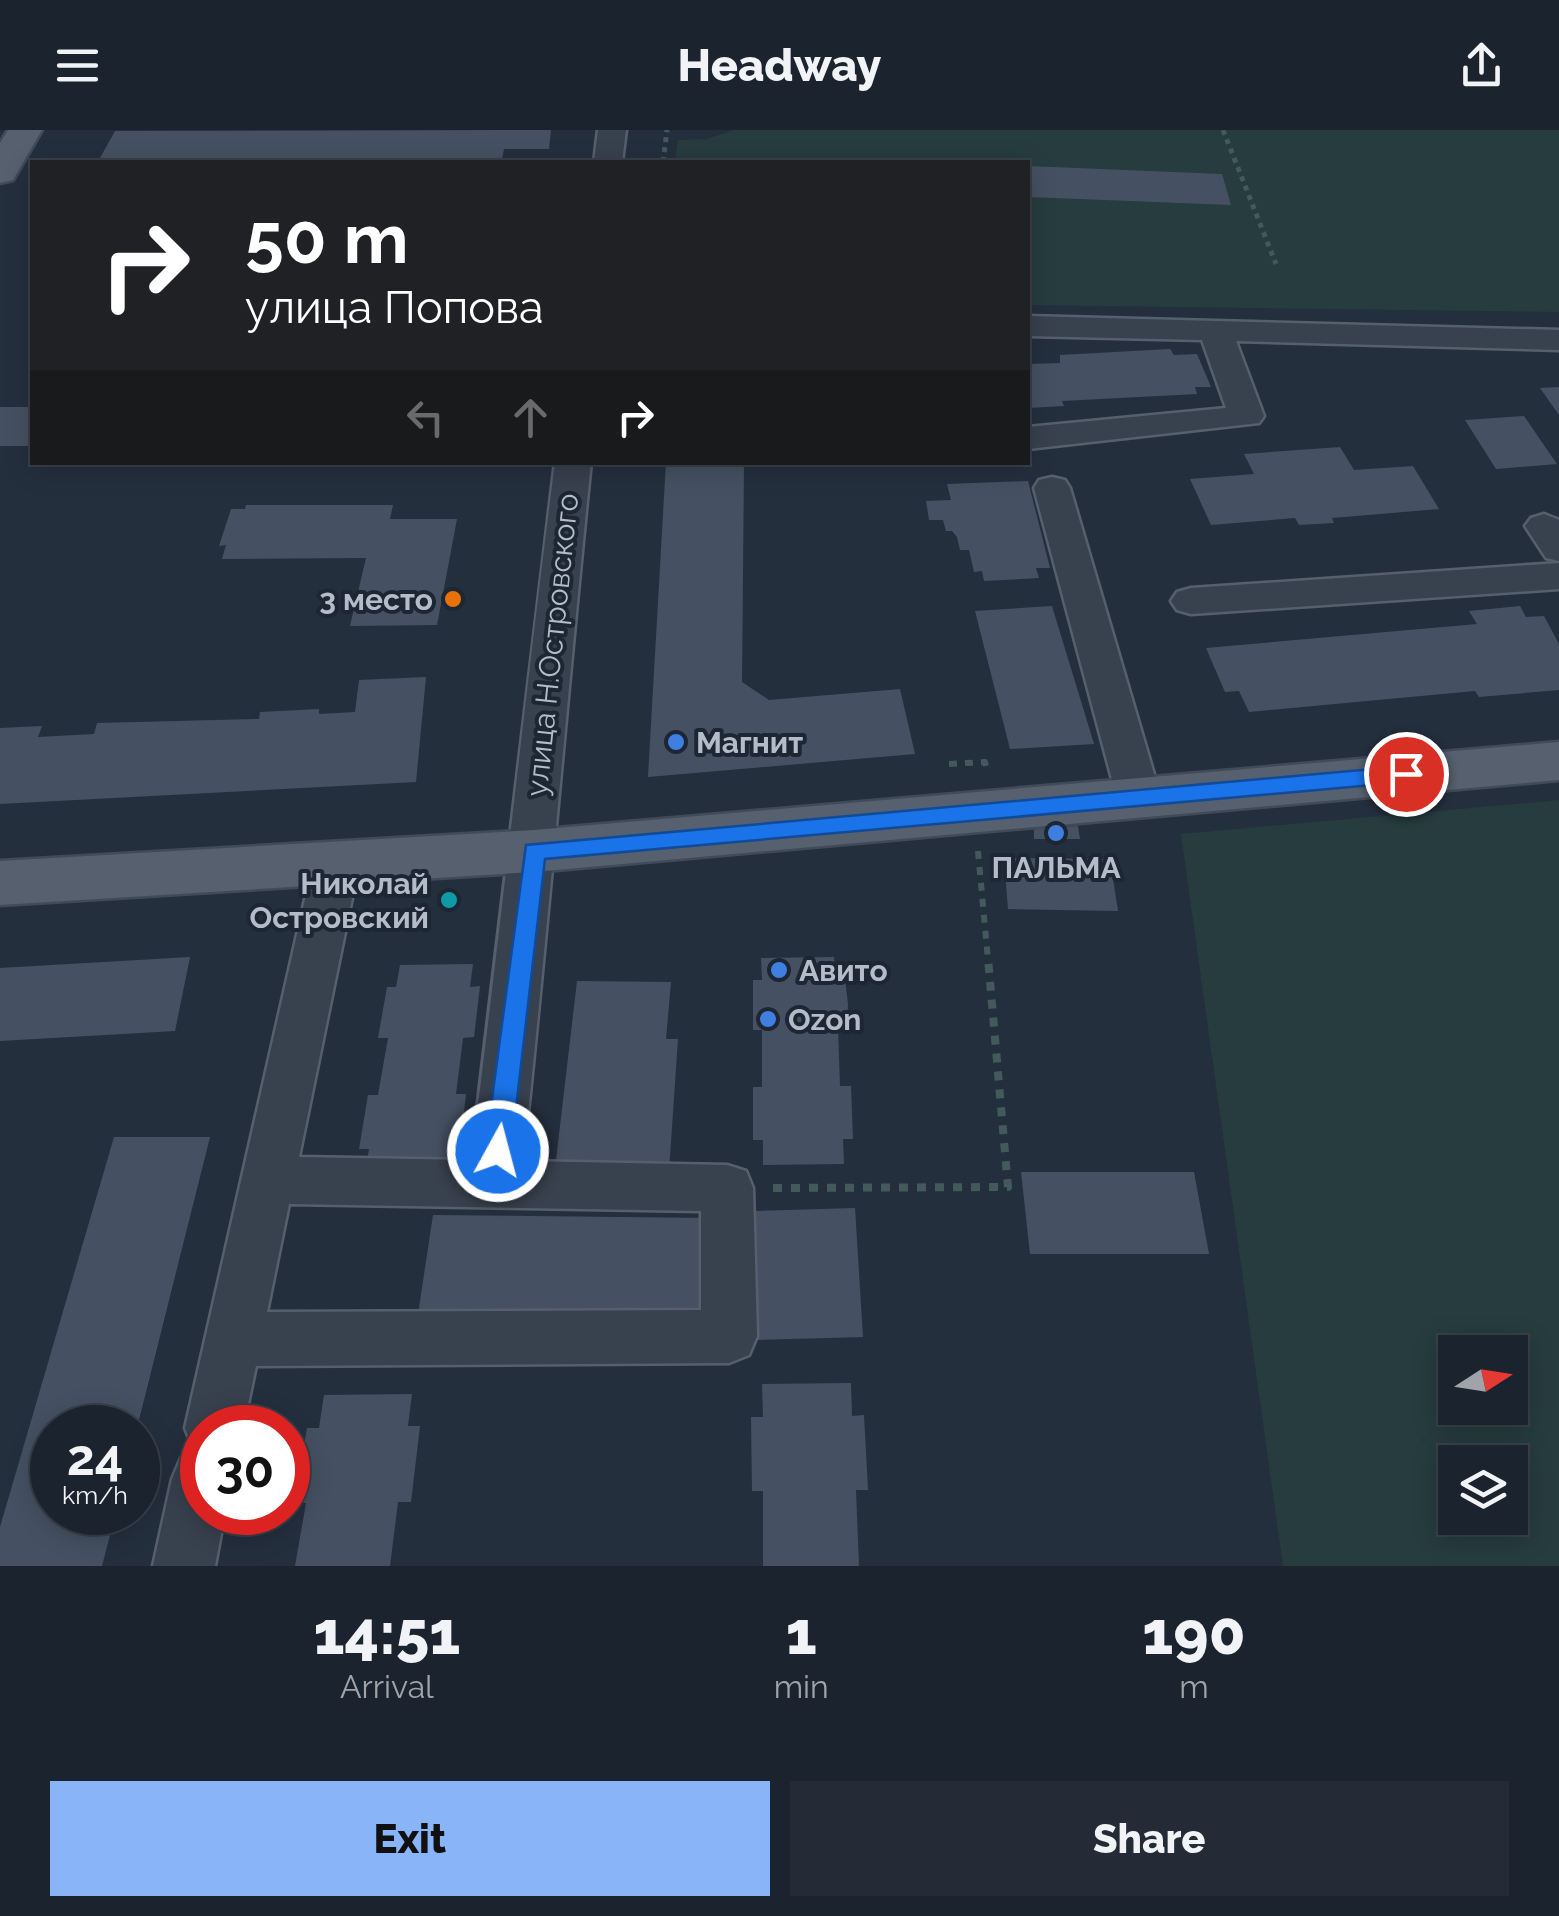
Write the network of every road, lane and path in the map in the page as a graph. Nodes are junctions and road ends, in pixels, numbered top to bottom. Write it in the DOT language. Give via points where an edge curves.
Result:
graph roads {
  1 [pos="25,130"];
  2 [pos="612,130"];
  3 [pos="666,130"];
  4 [pos="1223,130"];
  5 [pos="608,160"];
  6 [pos="663,160"];
  7 [pos="0,172"];
  8 [pos="1276,264"];
  9 [pos="1030,326"];
  10 [pos="1215,331"];
  11 [pos="1559,340"];
  12 [pos="1030,438"];
  13 [pos="572,465"];
  14 [pos="1052,488"];
  15 [pos="1559,576"];
  16 [pos="1191,601"];
  17 [pos="1559,760"];
  18 [pos="948,764"];
  19 [pos="1140,798"];
  20 [pos="996,810"];
  21 [pos="534,851"];
  22 [pos="336,864"];
  23 [pos="0,883"];
  24 [pos="268,1180"];
  25 [pos="494,1186"];
  26 [pos="727,1188"];
  27 [pos="233,1339"];
  28 [pos="219,1405"];
  29 [pos="190,1535"];
  30 [pos="184,1566"];
  1 -- 7 [label="main road"];
  2 -- 5 [label="street"];
  3 -- 6 [label="path"];
  4 -- 8 [label="path"];
  9 -- 10 [label="street"];
  10 -- 11 [label="street"];
  10 -- 12 [label="street" via="1247,416"];
  13 -- 21 [label="street, улица Н.Островского" via="534,788"];
  14 -- 19 [label="street"];
  15 -- 16 [label="street"];
  17 -- 19 [label="main road"];
  18 -- 20 [label="path" via="985,762"];
  19 -- 20 [label="main road"];
  20 -- 21 [label="main road"];
  20 -- 26 [label="path" via="1004,833 988,838 977,854 1008,1187"];
  21 -- 22 [label="main road"];
  21 -- 25 [label="street, улица Н.Островского"];
  22 -- 23 [label="main road"];
  22 -- 24 [label="street"];
  24 -- 25 [label="street"];
  24 -- 27 [label="street"];
  25 -- 26 [label="street"];
  26 -- 27 [label="street" via="730,1336"];
  27 -- 28 [label="street"];
  29 -- 30 [label="street"];
}
